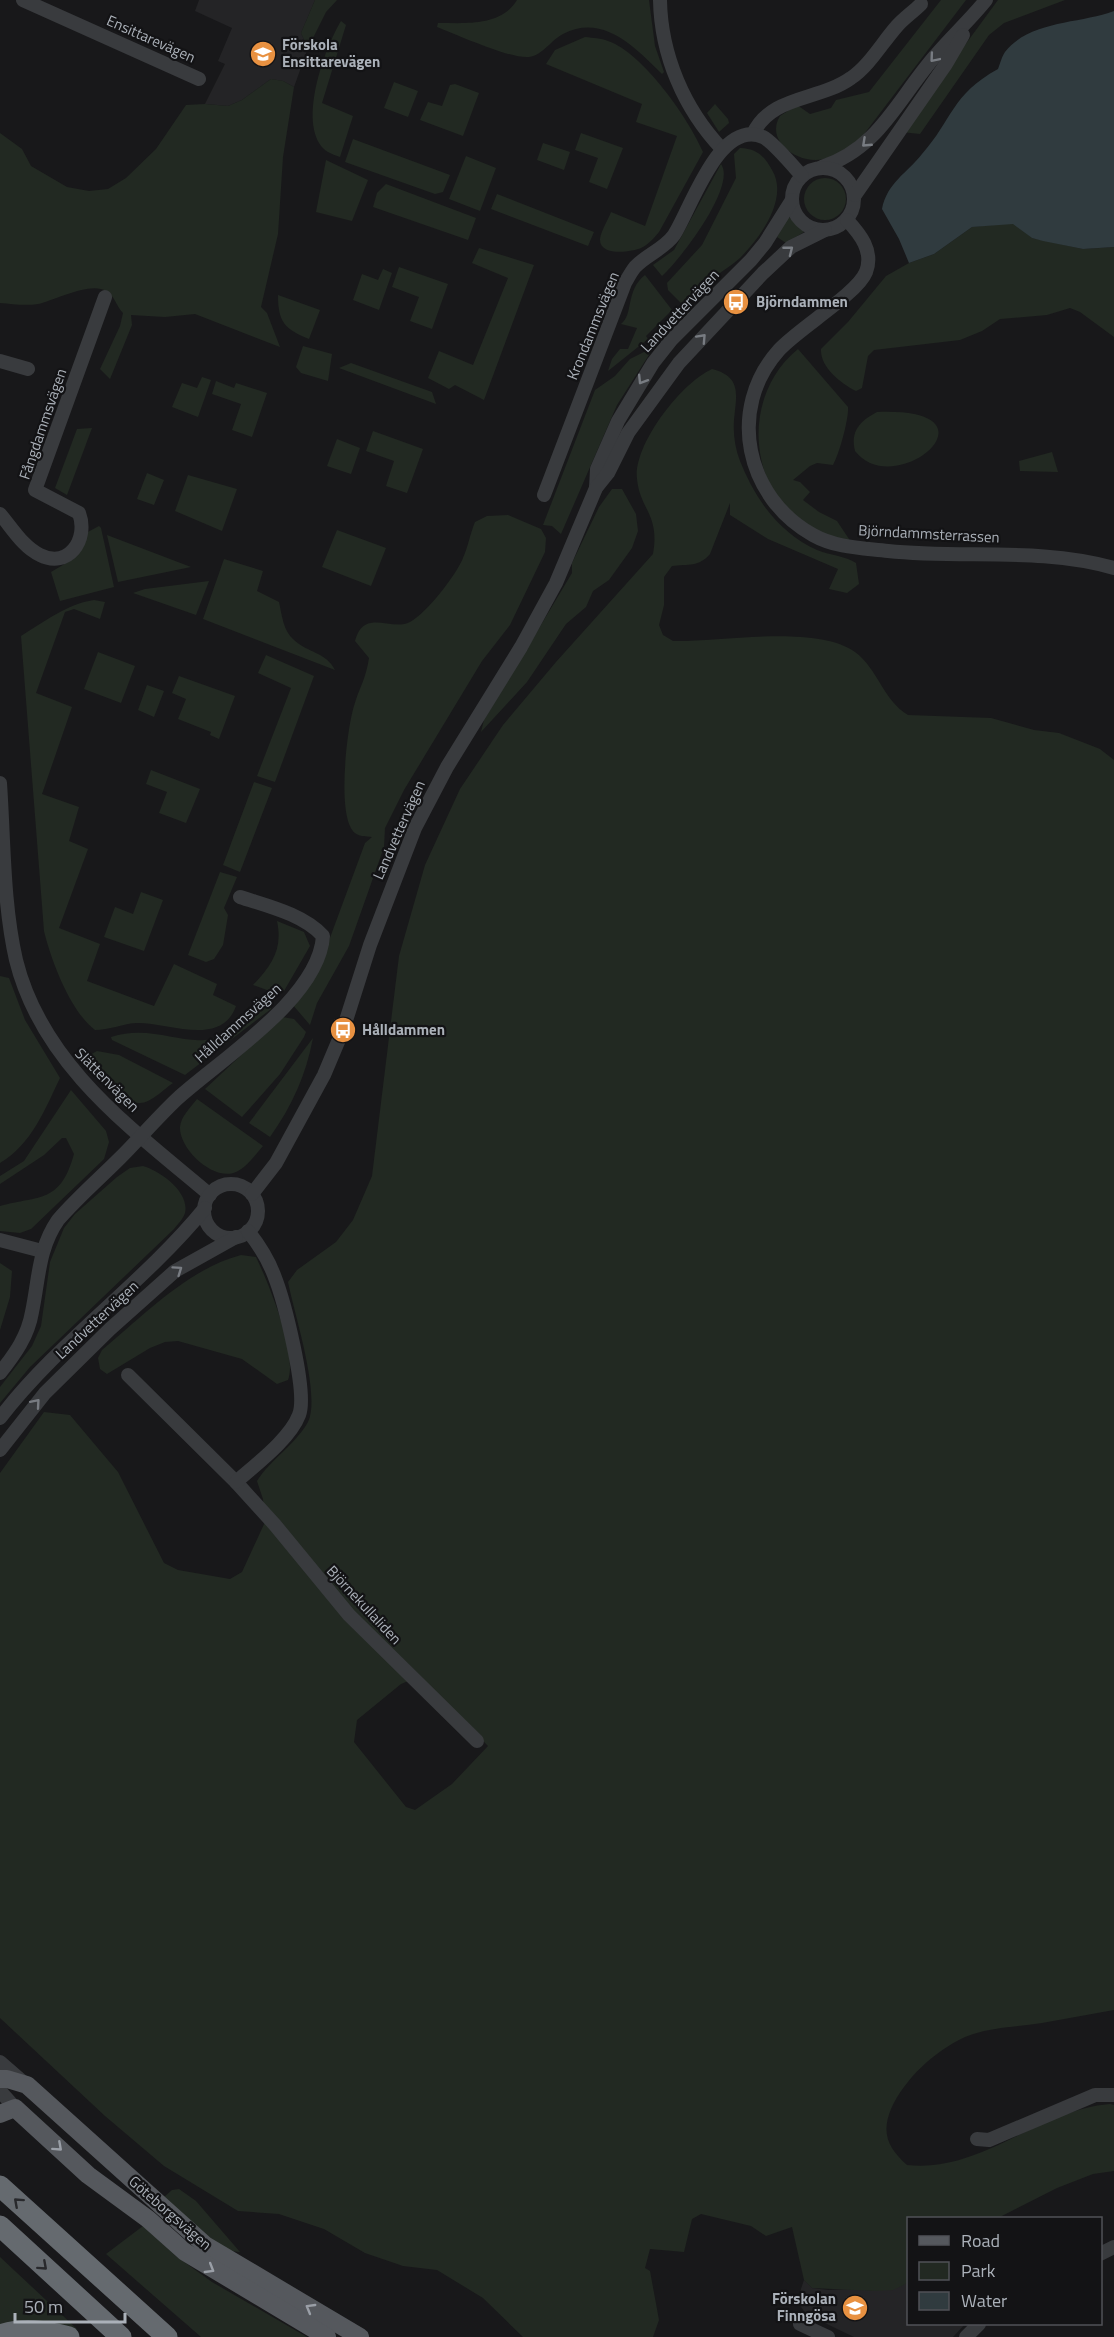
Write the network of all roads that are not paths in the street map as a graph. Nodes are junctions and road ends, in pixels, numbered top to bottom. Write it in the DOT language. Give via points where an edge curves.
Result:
graph roads {
  1 [pos="23,0"];
  2 [pos="660,0"];
  3 [pos="986,0"];
  4 [pos="921,4"];
  5 [pos="974,16"];
  6 [pos="199,79"];
  7 [pos="753,134"];
  8 [pos="722,149"];
  9 [pos="822,167"];
  10 [pos="802,176"];
  11 [pos="855,195"];
  12 [pos="792,200"];
  13 [pos="847,220"];
  14 [pos="825,230"];
  15 [pos="105,297"];
  16 [pos="0,361"];
  17 [pos="28,369"];
  18 [pos="596,488"];
  19 [pos="544,495"];
  20 [pos="0,514"];
  21 [pos="1114,568"];
  22 [pos="0,783"];
  23 [pos="240,897"];
  24 [pos="140,1136"];
  25 [pos="252,1194"];
  26 [pos="207,1201"];
  27 [pos="242,1234"];
  28 [pos="0,1240"];
  29 [pos="42,1251"];
  30 [pos="0,1373"];
  31 [pos="128,1375"];
  32 [pos="0,1418"];
  33 [pos="0,1449"];
  34 [pos="236,1482"];
  35 [pos="477,1741"];
  36 [pos="0,2062"];
  37 [pos="0,2079"];
  38 [pos="27,2085"];
  39 [pos="0,2091"];
  40 [pos="1114,2095"];
  41 [pos="8,2111"];
  42 [pos="977,2139"];
  43 [pos="0,2186"];
  44 [pos="0,2226"];
  45 [pos="800,2324"];
  46 [pos="978,2325"];
  47 [pos="0,2335"];
  48 [pos="69,2337"];
  49 [pos="121,2337"];
  50 [pos="167,2337"];
  51 [pos="327,2337"];
  52 [pos="360,2337"];
  53 [pos="828,2337"];
  54 [pos="966,2337"];
  1 -- 6 [label="street, Ensittarevägen"];
  2 -- 8 [label="street" via="663,38 672,70 704,128"];
  3 -- 5 [label="street"];
  4 -- 7 [label="street" via="853,77 767,114"];
  5 -- 9 [label="street, one-way" via="935,56 867,144"];
  5 -- 11 [label="street" via="946,64"];
  7 -- 8 [label="street, Krondammsvägen"];
  7 -- 10 [label="street" via="765,138"];
  8 -- 19 [label="street, Krondammsvägen" via="673,236 635,267 625,283"];
  9 -- 10 [label="street"];
  9 -- 11 [label="street" via="844,175"];
  10 -- 12 [label="street" via="794,186"];
  11 -- 13 [label="street"];
  12 -- 14 [label="street" via="802,222 810,228"];
  12 -- 18 [label="street, Landvettervägen, one-way" via="751,260 652,363 618,421 597,470"];
  13 -- 14 [label="street"];
  13 -- 21 [label="street, Björndammsterrassen" via="866,245 865,275 779,350 766,366 753,400 749,442 752,462 768,497 801,528 838,545 904,553 1073,558"];
  18 -- 14 [label="street, Landvettervägen, one-way" via="639,417 679,363 774,263 803,240"];
  15 -- 20 [label="street, Fångdammsvägen" via="35,490 79,513 84,530 77,545 65,555 48,559 33,551"];
  16 -- 17 [label="street"];
  18 -- 25 [label="street, Landvettervägen" via="551,592 415,828 324,1075 276,1163"];
  22 -- 24 [label="street, Slättenvägen" via="10,926 23,984 61,1056"];
  23 -- 24 [label="street, Hålldammsvägen" via="308,923 322,936 322,950 288,1003"];
  24 -- 26 [label="street, Slättenvägen"];
  24 -- 29 [label="street, Hålldammsvägen" via="63,1214"];
  25 -- 26 [label="street" via="230,1184 217,1189"];
  25 -- 27 [label="street" via="258,1213"];
  26 -- 27 [label="street" via="207,1221 215,1232 223,1236"];
  26 -- 32 [label="street, Landvettervägen" via="150,1267 53,1358"];
  33 -- 27 [label="street, Landvettervägen, one-way" via="45,1393 175,1271"];
  27 -- 34 [label="street" via="269,1262 280,1292 303,1396 299,1417 279,1443"];
  28 -- 29 [label="street"];
  29 -- 30 [label="street, Hålldammsvägen" via="26,1333"];
  31 -- 34 [label="street, Björnekullaliden"];
  34 -- 35 [label="street, Björnekullaliden" via="349,1615"];
  36 -- 38 [label="street"];
  37 -- 38 [label="main road"];
  52 -- 38 [label="main road, Göteborgsvägen, one-way" via="205,2245"];
  39 -- 41 [label="street, Göteborgsvägen"];
  40 -- 42 [label="street" via="1095,2095 989,2140"];
  41 -- 51 [label="main road, Göteborgsvägen, one-way" via="185,2252"];
  50 -- 43 [label="highway, one-way"];
  44 -- 49 [label="highway, one-way"];
  45 -- 53 [label="street"];
  46 -- 54 [label="street"];
  47 -- 48 [label="highway" via="23,2330"];
}
